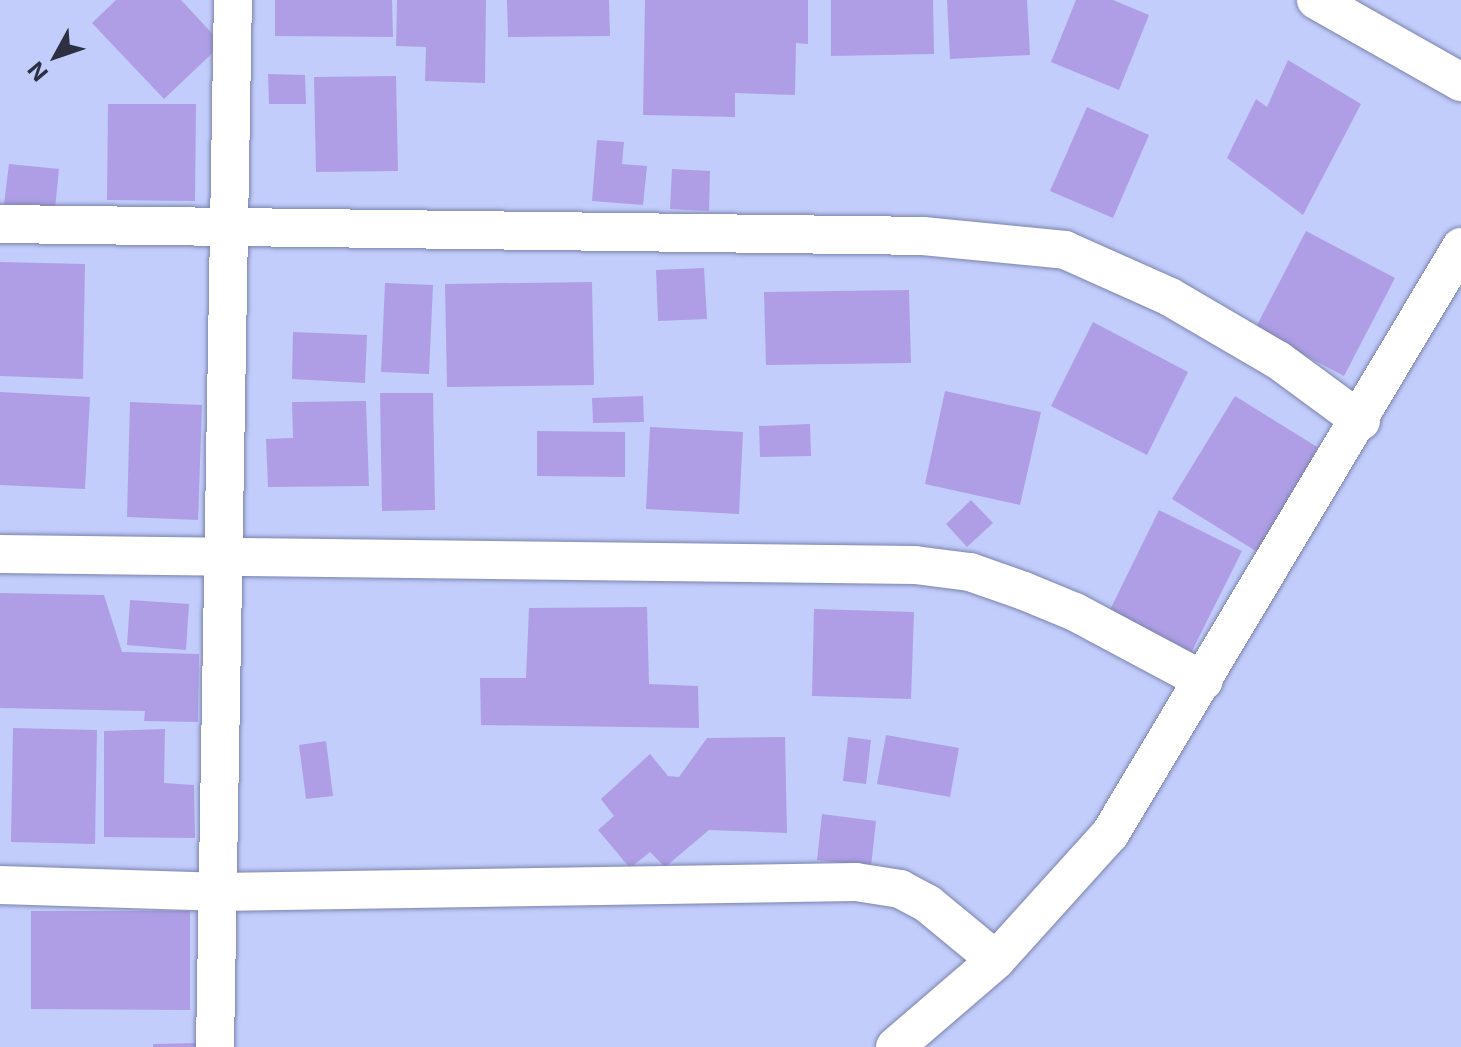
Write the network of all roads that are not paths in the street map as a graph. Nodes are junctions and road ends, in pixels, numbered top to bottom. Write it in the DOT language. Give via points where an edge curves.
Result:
graph roads {
  1 [pos="233,0"];
  2 [pos="1316,0"];
  3 [pos="1461,82"];
  4 [pos="0,224"];
  5 [pos="231,226"];
  6 [pos="1461,247"];
  7 [pos="1361,421"];
  8 [pos="0,554"];
  9 [pos="226,555"];
  10 [pos="1204,681"];
  11 [pos="0,885"];
  12 [pos="217,892"];
  13 [pos="996,960"];
  14 [pos="215,1047"];
  15 [pos="895,1047"];
  1 -- 5 [label="street"];
  2 -- 3 [label="street"];
  4 -- 5 [label="street"];
  5 -- 7 [label="street" via="923,236 1065,250 1170,297 1278,360"];
  5 -- 9 [label="street"];
  6 -- 7 [label="street"];
  7 -- 10 [label="street"];
  8 -- 9 [label="street"];
  9 -- 10 [label="street" via="915,565 970,572 1075,612"];
  9 -- 12 [label="street"];
  10 -- 13 [label="street" via="1110,834"];
  11 -- 12 [label="street"];
  12 -- 13 [label="street" via="856,882 900,889 928,904"];
  12 -- 14 [label="street"];
  13 -- 15 [label="street"];
}
